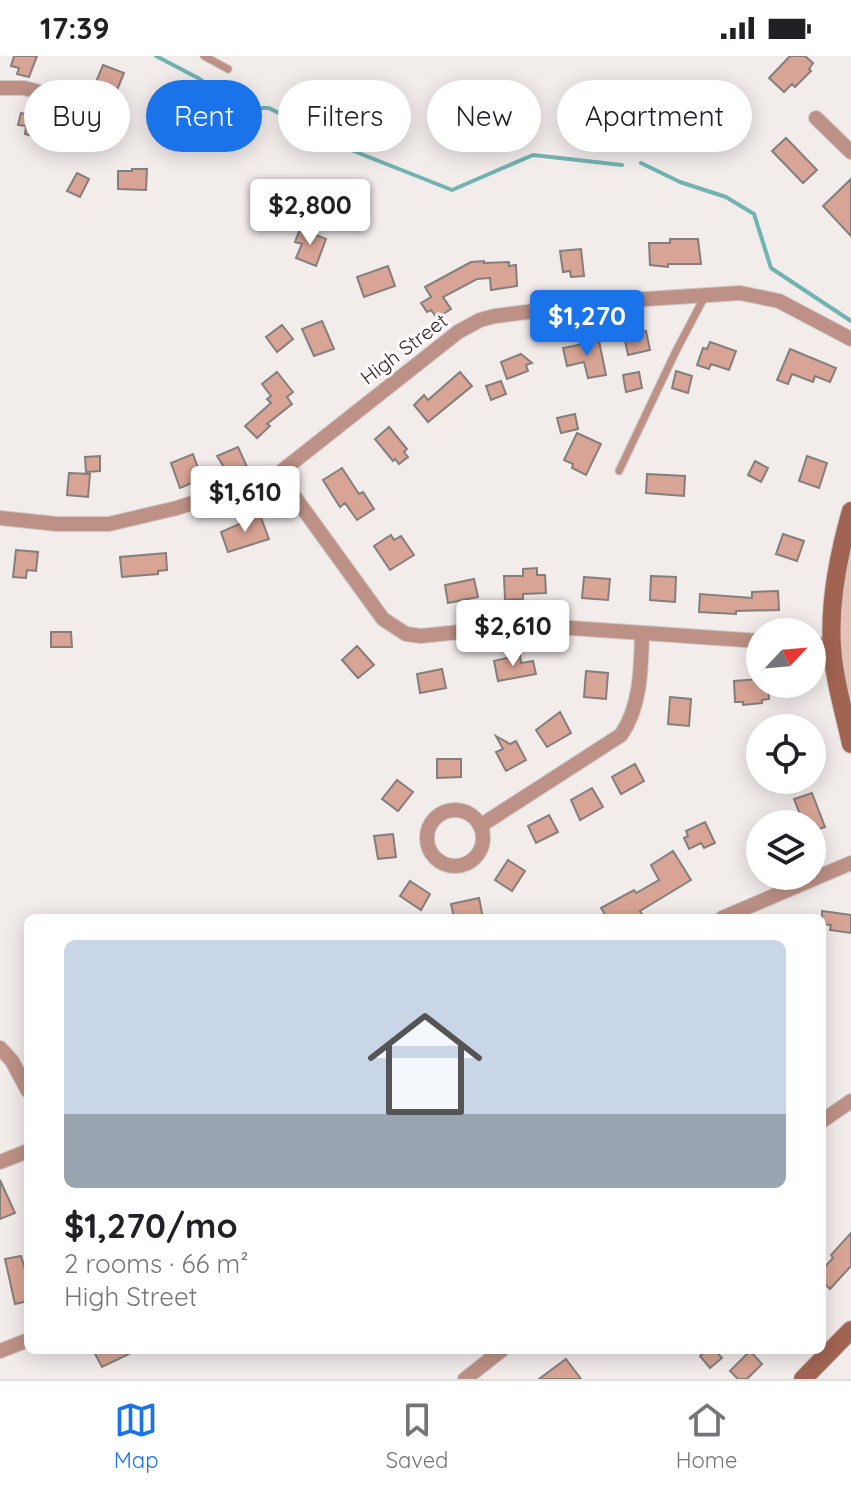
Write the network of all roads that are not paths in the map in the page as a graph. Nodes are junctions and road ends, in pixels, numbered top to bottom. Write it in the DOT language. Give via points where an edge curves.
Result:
graph roads {
  1 [pos="204,56"];
  2 [pos="228,69"];
  3 [pos="0,88"];
  4 [pos="24,88"];
  5 [pos="816,118"];
  6 [pos="851,152"];
  7 [pos="706,294"];
  8 [pos="851,339"];
  9 [pos="619,471"];
  10 [pos="278,474"];
  11 [pos="851,511"];
  12 [pos="0,518"];
  13 [pos="642,634"];
  14 [pos="746,640"];
  15 [pos="826,645"];
  16 [pos="832,645"];
  17 [pos="851,744"];
  18 [pos="480,826"];
  19 [pos="851,863"];
  20 [pos="731,914"];
  21 [pos="0,1048"];
  22 [pos="24,1084"];
  23 [pos="851,1101"];
  24 [pos="826,1118"];
  25 [pos="24,1153"];
  26 [pos="0,1162"];
  27 [pos="851,1330"];
  28 [pos="24,1342"];
  29 [pos="0,1351"];
  30 [pos="497,1354"];
  31 [pos="465,1379"];
  32 [pos="803,1379"];
  1 -- 2 [label="lane"];
  3 -- 4 [label="street"];
  5 -- 6 [label="street"];
  7 -- 8 [label="street, High Street" via="740,293 779,301"];
  7 -- 9 [label="lane"];
  7 -- 10 [label="street, High Street" via="480,320 411,367"];
  10 -- 12 [label="street, High Street" via="123,521 81,525"];
  10 -- 13 [label="street" via="383,619 406,634 527,625"];
  11 -- 16 [label="main road" via="836,578"];
  13 -- 14 [label="street"];
  13 -- 18 [label="street" via="636,699 621,735"];
  15 -- 16 [label="street"];
  16 -- 17 [label="main road"];
  19 -- 20 [label="street"];
  21 -- 22 [label="street"];
  23 -- 24 [label="street"];
  25 -- 26 [label="street"];
  27 -- 32 [label="main road"];
  28 -- 29 [label="street"];
  30 -- 31 [label="street"];
}
